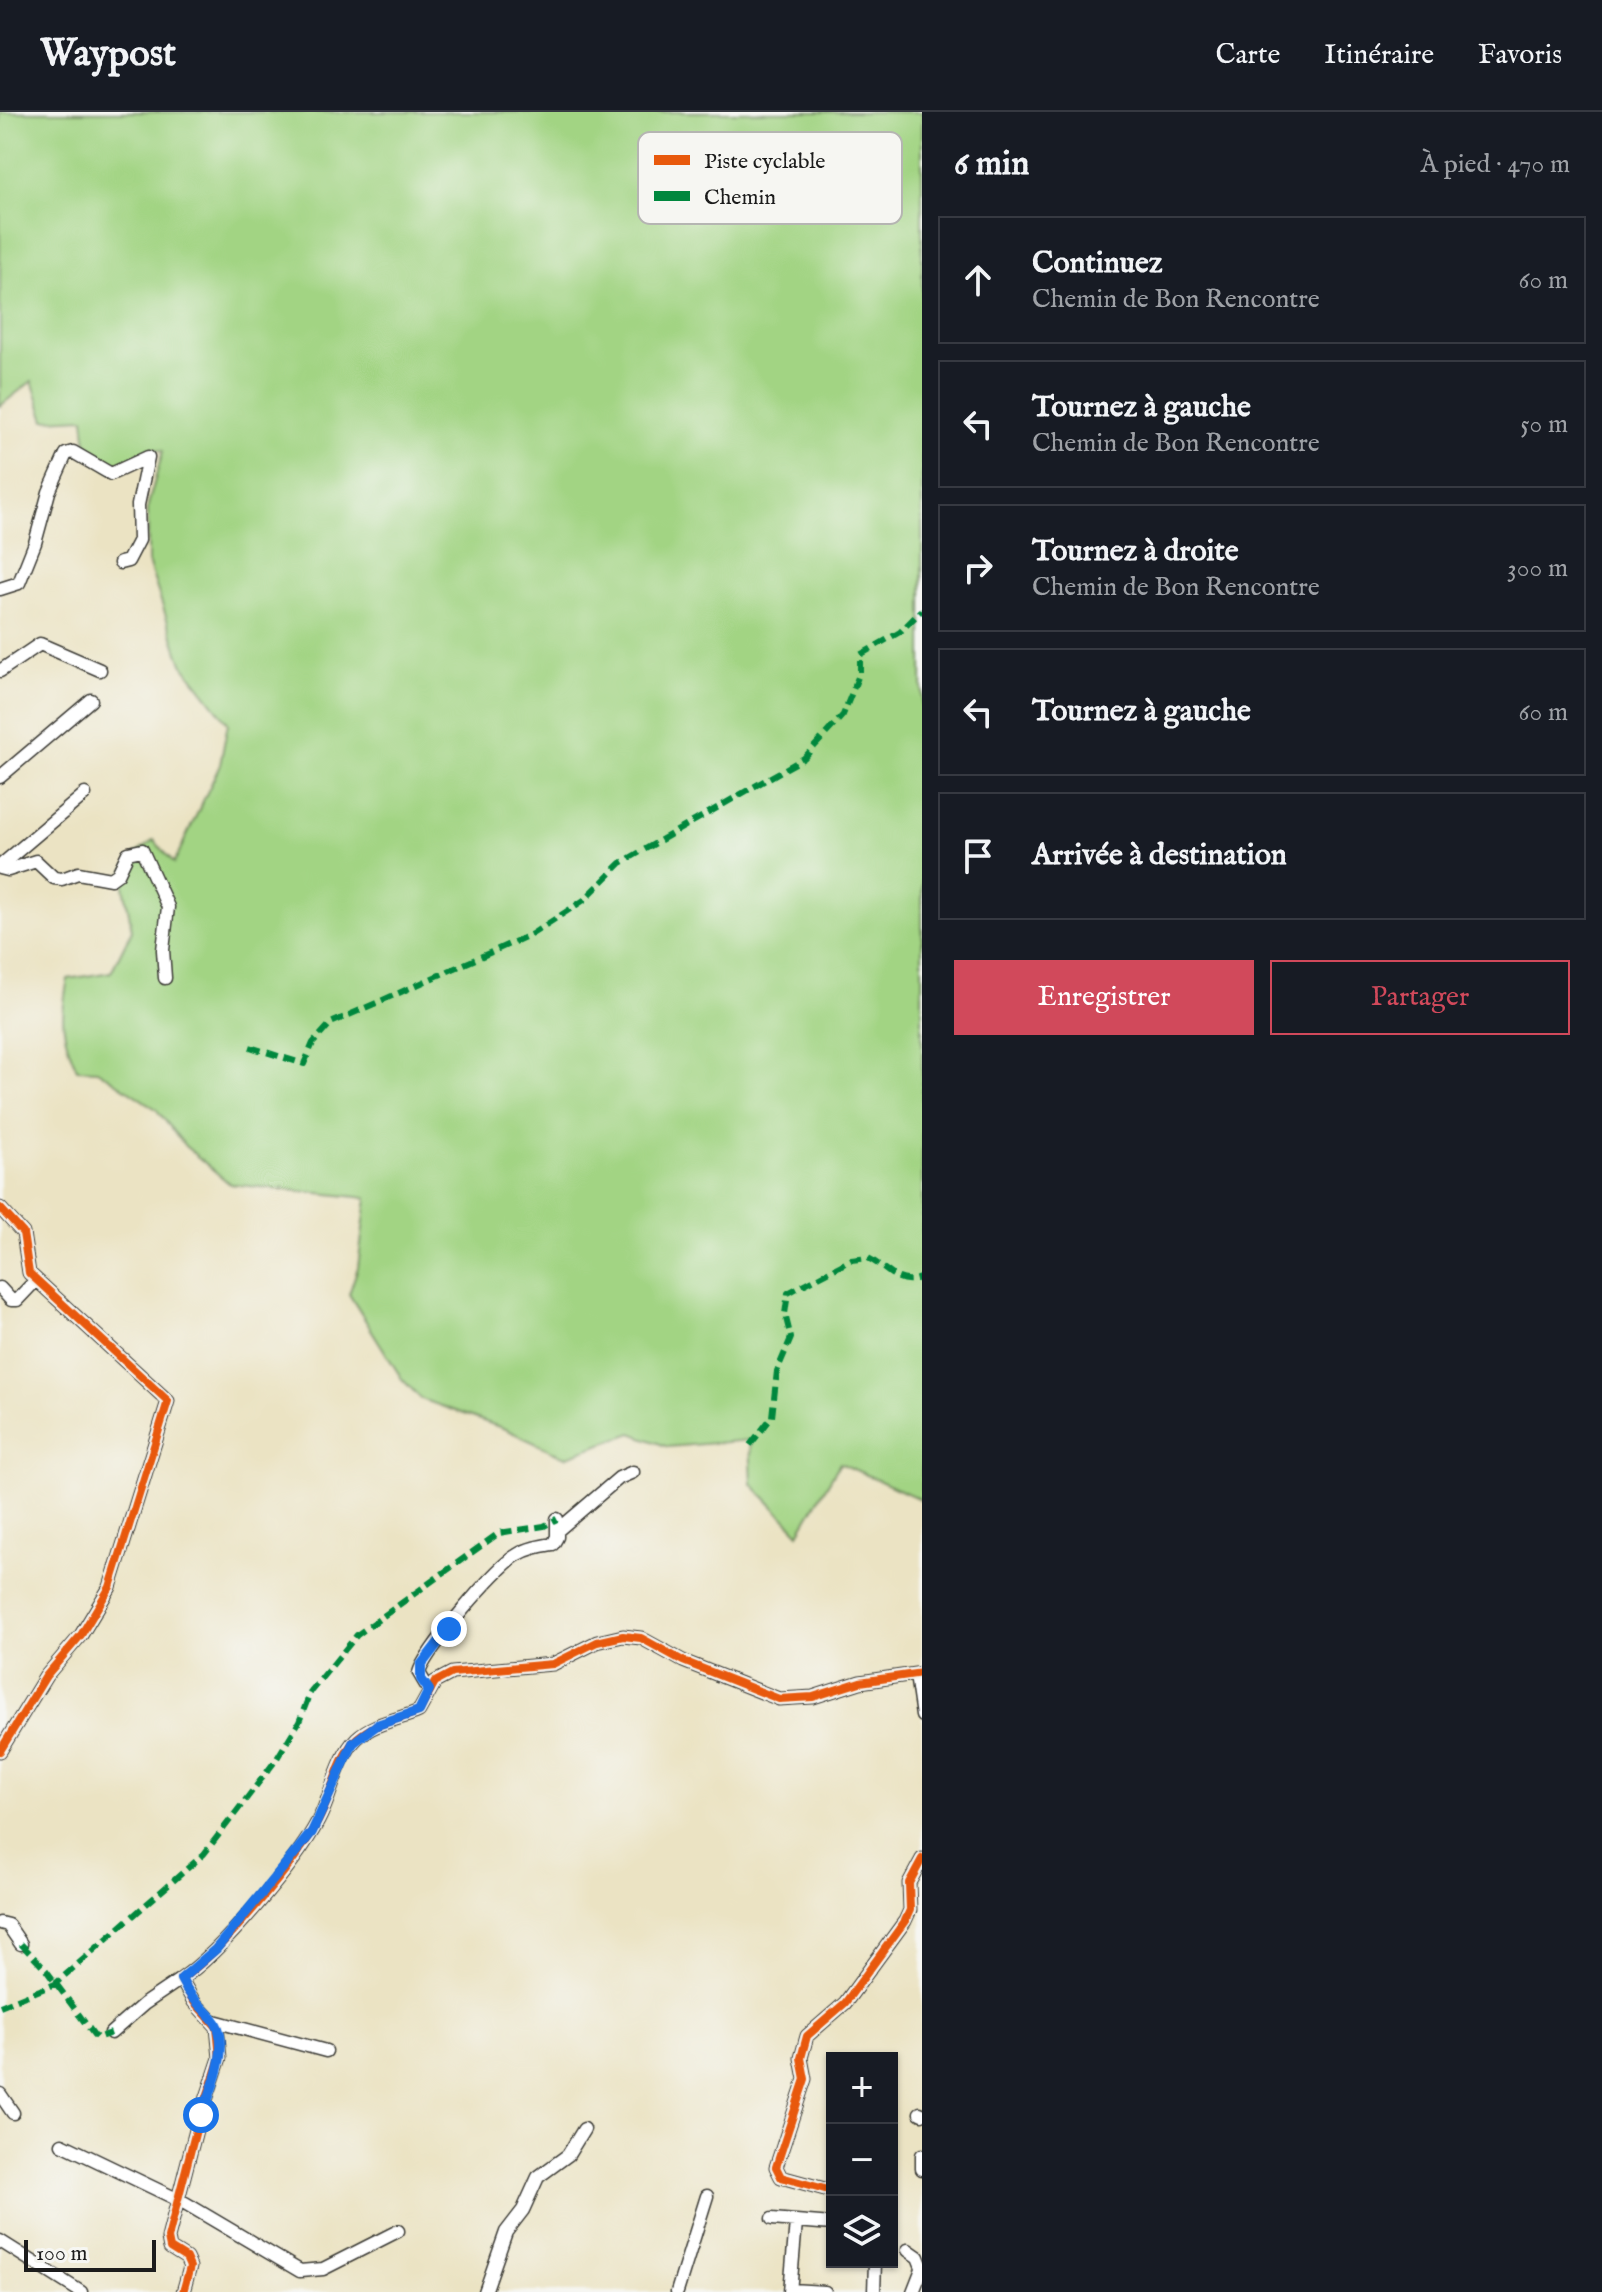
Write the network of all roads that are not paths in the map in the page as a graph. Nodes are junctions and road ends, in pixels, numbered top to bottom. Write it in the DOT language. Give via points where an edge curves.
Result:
graph roads {
  1 [pos="120,563"];
  2 [pos="6,589"];
  3 [pos="100,670"];
  4 [pos="0,671"];
  5 [pos="91,700"];
  6 [pos="0,777"];
  7 [pos="85,794"];
  8 [pos="0,867"];
  9 [pos="165,978"];
  10 [pos="0,1208"];
  11 [pos="36,1280"];
  12 [pos="0,1288"];
  13 [pos="633,1472"];
  14 [pos="919,1674"];
  15 [pos="429,1690"];
  16 [pos="922,1716"];
  17 [pos="0,1751"];
  18 [pos="922,1859"];
  19 [pos="0,1923"];
  20 [pos="21,1944"];
  21 [pos="181,1979"];
  22 [pos="214,2021"];
  23 [pos="111,2033"];
  24 [pos="326,2051"];
  25 [pos="0,2094"];
  26 [pos="13,2113"];
  27 [pos="584,2129"];
  28 [pos="62,2144"];
  29 [pos="922,2155"];
  30 [pos="922,2169"];
  31 [pos="826,2189"];
  32 [pos="707,2196"];
  33 [pos="177,2201"];
  34 [pos="772,2219"];
  35 [pos="796,2222"];
  36 [pos="826,2224"];
  37 [pos="398,2231"];
  38 [pos="0,2241"];
  39 [pos="908,2250"];
  40 [pos="875,2268"];
  41 [pos="922,2268"];
  42 [pos="791,2291"];
  43 [pos="81,2292"];
  44 [pos="183,2292"];
  45 [pos="485,2292"];
  46 [pos="677,2292"];
  47 [pos="825,2292"];
  48 [pos="874,2292"];
  49 [pos="913,2292"];
  1 -- 2 [label="street" via="128,561 139,540 138,505 148,457 111,474 73,452 66,454 49,492 26,570"];
  3 -- 4 [label="street" via="40,644"];
  5 -- 6 [label="street"];
  7 -- 8 [label="street"];
  8 -- 9 [label="street" via="8,870 36,861 54,878 78,873 111,879 128,853 142,850 168,907"];
  10 -- 11 [label="street" via="23,1233 25,1263"];
  11 -- 12 [label="street" via="17,1300"];
  11 -- 17 [label="street" via="168,1401 110,1587"];
  13 -- 15 [label="street" via="557,1525 553,1544 516,1555 483,1585 421,1665 421,1679"];
  14 -- 15 [label="street" via="860,1682 802,1699 779,1699 683,1661 641,1638 623,1636 597,1642 553,1664 452,1673"];
  14 -- 16 [label="street"];
  15 -- 21 [label="street" via="419,1711 377,1725 353,1743 312,1832 216,1949"];
  18 -- 31 [label="street" via="909,1883 905,1921 845,2003 803,2045 805,2079 776,2167 781,2177"];
  19 -- 20 [label="street" via="8,1925"];
  21 -- 22 [label="street"];
  21 -- 23 [label="street"];
  22 -- 24 [label="street"];
  22 -- 33 [label="street" via="217,2075"];
  25 -- 26 [label="street"];
  27 -- 45 [label="street" via="568,2155 538,2177 506,2232"];
  28 -- 33 [label="street"];
  29 -- 30 [label="street"];
  32 -- 46 [label="street"];
  33 -- 37 [label="street" via="300,2271 323,2269"];
  33 -- 44 [label="street" via="167,2243 190,2267"];
  34 -- 35 [label="street"];
  35 -- 36 [label="street"];
  35 -- 42 [label="street"];
  38 -- 43 [label="street"];
  39 -- 41 [label="street"];
  40 -- 48 [label="street"];
  41 -- 49 [label="street"];
  42 -- 47 [label="street"];
}
